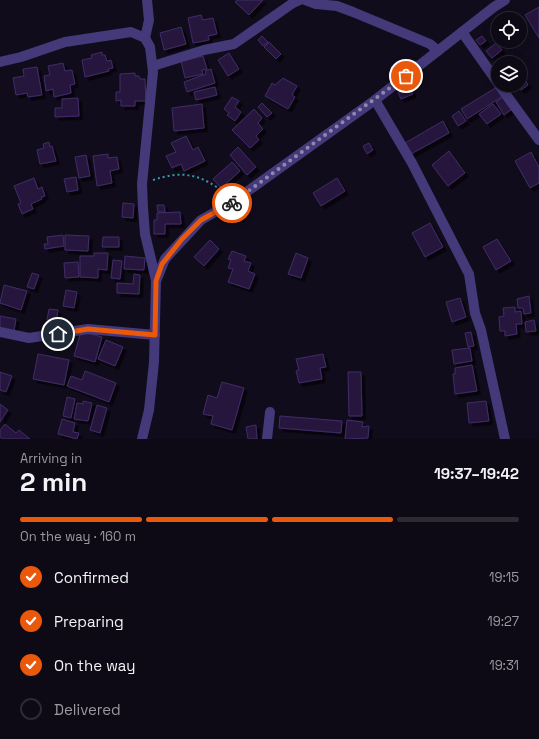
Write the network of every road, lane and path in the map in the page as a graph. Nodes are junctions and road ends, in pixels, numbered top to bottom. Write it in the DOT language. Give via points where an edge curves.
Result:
graph roads {
  1 [pos="147,0"];
  2 [pos="300,0"];
  3 [pos="305,0"];
  4 [pos="505,0"];
  5 [pos="462,32"];
  6 [pos="145,38"];
  7 [pos="438,51"];
  8 [pos="0,62"];
  9 [pos="153,66"];
  10 [pos="491,73"];
  11 [pos="505,92"];
  12 [pos="375,100"];
  13 [pos="539,140"];
  14 [pos="142,184"];
  15 [pos="235,200"];
  16 [pos="156,281"];
  17 [pos="0,332"];
  18 [pos="155,335"];
  19 [pos="270,412"];
  20 [pos="142,439"];
  21 [pos="267,439"];
  22 [pos="505,439"];
  1 -- 6 [label="street" via="149,20"];
  2 -- 9 [label="street" via="293,2 234,44 204,50"];
  3 -- 7 [label="street" via="353,12 430,44"];
  4 -- 5 [label="street"];
  5 -- 7 [label="street"];
  5 -- 10 [label="street"];
  6 -- 8 [label="street" via="124,32 65,42"];
  6 -- 9 [label="street" via="150,47"];
  7 -- 12 [label="street"];
  9 -- 14 [label="street"];
  11 -- 13 [label="street"];
  12 -- 15 [label="street"];
  12 -- 22 [label="street" via="412,163 469,274 475,313"];
  14 -- 15 [label="path" via="183,174 212,183"];
  14 -- 16 [label="street" via="145,234"];
  15 -- 16 [label="street" via="201,220 182,239 165,259"];
  16 -- 18 [label="street"];
  17 -- 18 [label="street" via="29,338 88,329"];
  18 -- 20 [label="street" via="149,410"];
  19 -- 21 [label="street"];
}
